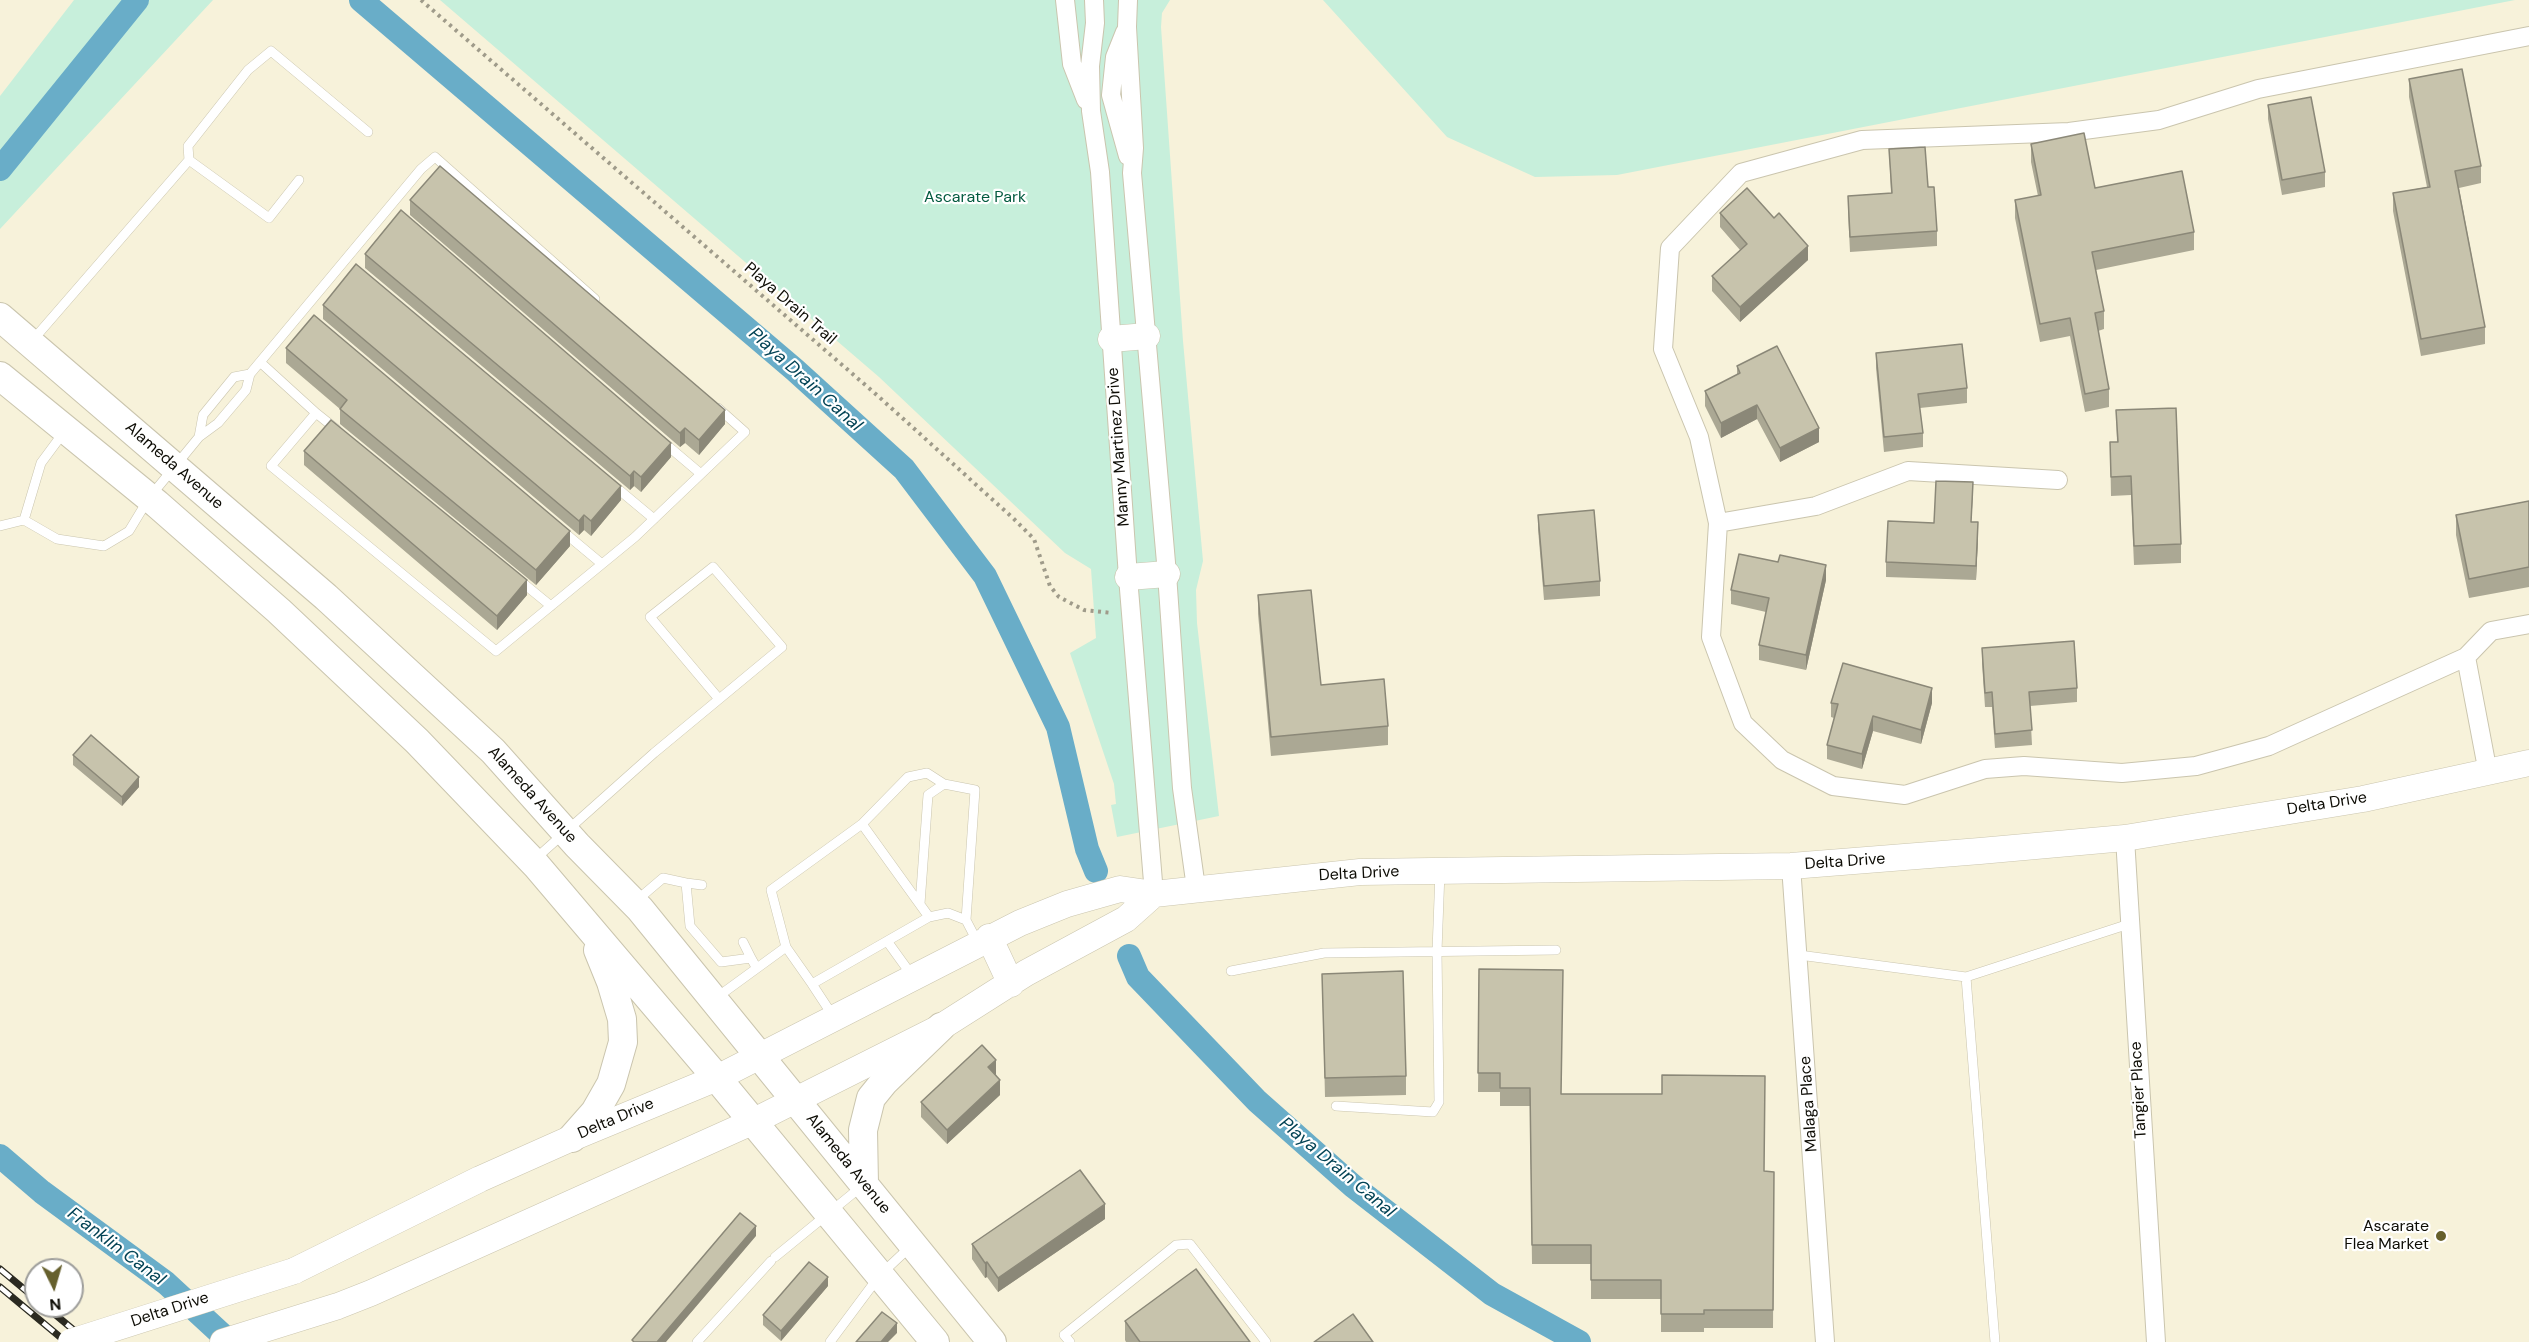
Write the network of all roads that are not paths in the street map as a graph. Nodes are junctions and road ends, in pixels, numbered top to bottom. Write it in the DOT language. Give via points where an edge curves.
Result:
graph roads {
  1 [pos="1065,0"];
  2 [pos="1094,0"];
  3 [pos="1128,0"];
  4 [pos="1138,0"];
  5 [pos="1127,27"];
  6 [pos="2529,36"];
  7 [pos="1091,111"];
  8 [pos="368,132"];
  9 [pos="189,160"];
  10 [pos="299,180"];
  11 [pos="390,206"];
  12 [pos="399,214"];
  13 [pos="345,260"];
  14 [pos="354,268"];
  15 [pos="603,306"];
  16 [pos="303,310"];
  17 [pos="0,317"];
  18 [pos="312,318"];
  19 [pos="1147,336"];
  20 [pos="1111,339"];
  21 [pos="31,343"];
  22 [pos="260,362"];
  23 [pos="250,374"];
  24 [pos="0,376"];
  25 [pos="710,400"];
  26 [pos="316,413"];
  27 [pos="65,430"];
  28 [pos="343,435"];
  29 [pos="656,436"];
  30 [pos="199,437"];
  31 [pos="174,467"];
  32 [pos="599,473"];
  33 [pos="701,474"];
  34 [pos="2058,480"];
  35 [pos="149,498"];
  36 [pos="548,518"];
  37 [pos="654,519"];
  38 [pos="24,520"];
  39 [pos="1718,523"];
  40 [pos="0,526"];
  41 [pos="602,564"];
  42 [pos="506,569"];
  43 [pos="1167,574"];
  44 [pos="1128,577"];
  45 [pos="551,606"];
  46 [pos="2529,624"];
  47 [pos="2466,657"];
  48 [pos="719,699"];
  49 [pos="2529,763"];
  50 [pos="2488,773"];
  51 [pos="944,784"];
  52 [pos="862,824"];
  53 [pos="566,832"];
  54 [pos="2125,838"];
  55 [pos="533,862"];
  56 [pos="1791,866"];
  57 [pos="1440,872"];
  58 [pos="686,883"];
  59 [pos="702,885"];
  60 [pos="1196,888"];
  61 [pos="1154,894"];
  62 [pos="634,903"];
  63 [pos="920,904"];
  64 [pos="929,917"];
  65 [pos="966,920"];
  66 [pos="2129,924"];
  67 [pos="588,926"];
  68 [pos="984,940"];
  69 [pos="887,941"];
  70 [pos="743,942"];
  71 [pos="786,947"];
  72 [pos="1556,950"];
  73 [pos="1437,951"];
  74 [pos="1799,955"];
  75 [pos="754,962"];
  76 [pos="1231,971"];
  77 [pos="913,976"];
  78 [pos="1966,977"];
  79 [pos="812,984"];
  80 [pos="1011,984"];
  81 [pos="714,1000"];
  82 [pos="834,1018"];
  83 [pos="941,1027"];
  84 [pos="761,1056"];
  85 [pos="717,1078"];
  86 [pos="796,1099"];
  87 [pos="1336,1106"];
  88 [pos="752,1122"];
  89 [pos="572,1138"];
  90 [pos="864,1185"];
  91 [pos="827,1213"];
  92 [pos="913,1245"];
  93 [pos="879,1275"];
  94 [pos="71,1342"];
  95 [pos="223,1342"];
  96 [pos="696,1342"];
  97 [pos="830,1342"];
  98 [pos="935,1342"];
  99 [pos="992,1342"];
  100 [pos="1070,1342"];
  101 [pos="1266,1342"];
  102 [pos="1825,1342"];
  103 [pos="1995,1342"];
  104 [pos="2156,1342"];
  1 -- 7 [label="street" via="1072,64"];
  2 -- 7 [label="street, Manny Martinez Drive"];
  3 -- 5 [label="street"];
  4 -- 5 [label="street"];
  5 -- 19 [label="street" via="1132,172"];
  6 -- 39 [label="street" via="2258,89 2159,120 2068,132 1862,140 1741,173 1670,248 1663,349 1699,437"];
  7 -- 20 [label="street, Manny Martinez Drive" via="1100,172"];
  8 -- 9 [label="lane" via="271,51 248,70 188,146"];
  9 -- 10 [label="lane" via="269,218"];
  9 -- 21 [label="lane"];
  11 -- 12 [label="lane"];
  11 -- 13 [label="lane"];
  11 -- 15 [label="lane" via="435,157"];
  13 -- 14 [label="lane"];
  13 -- 16 [label="lane"];
  16 -- 18 [label="lane"];
  16 -- 22 [label="lane"];
  17 -- 21 [label="main road, Alameda Avenue"];
  19 -- 20 [label="main road"];
  19 -- 43 [label="street"];
  20 -- 44 [label="street, Manny Martinez Drive"];
  21 -- 31 [label="main road, Alameda Avenue"];
  22 -- 23 [label="lane"];
  22 -- 26 [label="lane"];
  23 -- 30 [label="lane" via="246,390 218,423"];
  23 -- 30 [label="lane" via="234,377 204,415"];
  24 -- 27 [label="main road"];
  25 -- 33 [label="lane" via="745,432"];
  26 -- 28 [label="lane"];
  26 -- 45 [label="lane" via="271,466 307,496 496,651"];
  27 -- 35 [label="main road"];
  27 -- 38 [label="lane" via="41,463"];
  29 -- 33 [label="lane"];
  30 -- 31 [label="lane"];
  31 -- 35 [label="lane"];
  31 -- 53 [label="main road, Alameda Avenue" via="326,597 493,751"];
  32 -- 37 [label="lane"];
  33 -- 37 [label="lane"];
  34 -- 39 [label="street" via="1908,471 1816,506"];
  35 -- 38 [label="lane" via="129,531 104,546 57,539"];
  35 -- 55 [label="main road" via="279,611 417,741"];
  36 -- 41 [label="lane"];
  37 -- 41 [label="lane"];
  38 -- 40 [label="lane"];
  39 -- 47 [label="street" via="1711,637 1743,723 1782,760 1833,786 1905,795 1985,769 2024,766 2122,773 2196,766 2269,746"];
  41 -- 45 [label="lane"];
  42 -- 45 [label="lane"];
  43 -- 44 [label="main road"];
  43 -- 60 [label="street" via="1182,788"];
  44 -- 61 [label="street, Manny Martinez Drive"];
  46 -- 47 [label="street" via="2491,632"];
  47 -- 50 [label="street"];
  48 -- 48 [label="lane" via="650,617 713,567 782,647"];
  48 -- 53 [label="lane"];
  49 -- 50 [label="main road, Delta Drive"];
  50 -- 54 [label="main road, Delta Drive" via="2363,799"];
  51 -- 52 [label="lane" via="927,773 908,777"];
  51 -- 63 [label="lane" via="928,795"];
  51 -- 65 [label="lane" via="975,790"];
  52 -- 63 [label="lane"];
  52 -- 71 [label="lane" via="766,890"];
  53 -- 55 [label="lane"];
  53 -- 62 [label="main road, Alameda Avenue"];
  54 -- 56 [label="main road, Delta Drive"];
  54 -- 66 [label="street, Tangier Place"];
  55 -- 67 [label="main road"];
  56 -- 57 [label="main road, Delta Drive"];
  56 -- 74 [label="street, Malaga Place"];
  57 -- 60 [label="main road, Delta Drive" via="1360,872"];
  57 -- 73 [label="lane"];
  58 -- 59 [label="lane"];
  58 -- 62 [label="lane" via="663,878"];
  58 -- 75 [label="lane" via="690,926 721,962"];
  60 -- 61 [label="main road, Delta Drive"];
  61 -- 68 [label="main road, Delta Drive" via="1120,889 1067,904"];
  61 -- 80 [label="main road" via="1126,919"];
  62 -- 81 [label="main road, Alameda Avenue"];
  63 -- 64 [label="lane"];
  64 -- 65 [label="lane" via="948,913"];
  64 -- 69 [label="lane"];
  65 -- 68 [label="lane"];
  66 -- 78 [label="lane"];
  66 -- 104 [label="street, Tangier Place"];
  67 -- 85 [label="main road"];
  67 -- 89 [label="main road" via="611,982 622,1020 623,1042 611,1084 595,1112"];
  68 -- 77 [label="main road, Delta Drive"];
  68 -- 80 [label="main road"];
  69 -- 77 [label="lane"];
  69 -- 79 [label="lane"];
  70 -- 75 [label="lane"];
  71 -- 75 [label="lane"];
  71 -- 79 [label="lane"];
  72 -- 73 [label="lane"];
  73 -- 76 [label="lane" via="1324,953"];
  73 -- 87 [label="lane" via="1439,1102 1433,1112"];
  74 -- 78 [label="lane"];
  74 -- 102 [label="street, Malaga Place"];
  75 -- 81 [label="lane"];
  77 -- 82 [label="main road, Delta Drive"];
  78 -- 103 [label="lane"];
  79 -- 82 [label="lane"];
  80 -- 83 [label="main road"];
  81 -- 84 [label="main road, Alameda Avenue"];
  82 -- 84 [label="main road, Delta Drive"];
  83 -- 86 [label="main road"];
  83 -- 90 [label="main road" via="871,1098 863,1130"];
  84 -- 85 [label="main road, Delta Drive"];
  84 -- 86 [label="main road, Alameda Avenue"];
  85 -- 88 [label="main road"];
  85 -- 89 [label="main road, Delta Drive"];
  86 -- 88 [label="main road"];
  86 -- 90 [label="main road, Alameda Avenue"];
  88 -- 91 [label="main road"];
  88 -- 95 [label="main road" via="338,1306"];
  89 -- 94 [label="main road, Delta Drive, bridge" via="294,1271"];
  90 -- 91 [label="lane"];
  90 -- 92 [label="main road, Alameda Avenue"];
  91 -- 93 [label="main road"];
  91 -- 96 [label="lane" via="773,1259"];
  92 -- 93 [label="lane"];
  92 -- 99 [label="main road, Alameda Avenue"];
  93 -- 97 [label="lane"];
  93 -- 98 [label="main road"];
  100 -- 101 [label="lane" via="1064,1335 1176,1245 1190,1244"];
}
